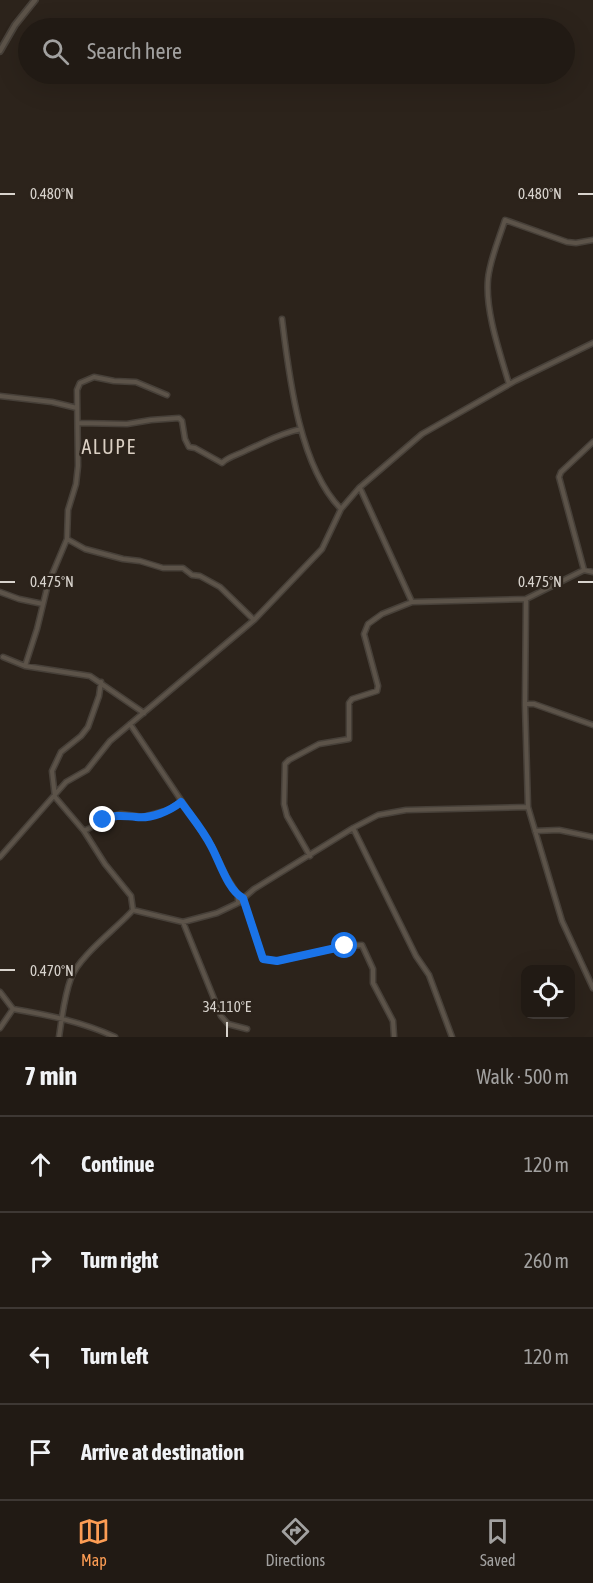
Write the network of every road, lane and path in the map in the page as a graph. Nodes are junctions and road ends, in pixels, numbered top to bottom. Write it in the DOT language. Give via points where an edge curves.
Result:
graph roads {
  1 [pos="35,0"];
  2 [pos="21,18"];
  3 [pos="18,21"];
  4 [pos="0,51"];
  5 [pos="593,240"];
  6 [pos="282,319"];
  7 [pos="593,343"];
  8 [pos="509,384"];
  9 [pos="167,395"];
  10 [pos="0,396"];
  11 [pos="77,408"];
  12 [pos="79,423"];
  13 [pos="301,429"];
  14 [pos="593,442"];
  15 [pos="359,488"];
  16 [pos="341,509"];
  17 [pos="67,539"];
  18 [pos="584,570"];
  19 [pos="593,572"];
  20 [pos="0,592"];
  21 [pos="526,598"];
  22 [pos="412,602"];
  23 [pos="43,604"];
  24 [pos="254,620"];
  25 [pos="3,657"];
  26 [pos="25,666"];
  27 [pos="101,682"];
  28 [pos="525,704"];
  29 [pos="144,714"];
  30 [pos="130,723"];
  31 [pos="593,725"];
  32 [pos="55,797"];
  33 [pos="181,802"];
  34 [pos="528,807"];
  35 [pos="353,828"];
  36 [pos="84,831"];
  37 [pos="535,831"];
  38 [pos="593,837"];
  39 [pos="310,856"];
  40 [pos="0,857"];
  41 [pos="238,895"];
  42 [pos="243,898"];
  43 [pos="237,903"];
  44 [pos="133,910"];
  45 [pos="183,922"];
  46 [pos="593,988"];
  47 [pos="0,992"];
  48 [pos="13,1009"];
  49 [pos="62,1020"];
  50 [pos="0,1028"];
  51 [pos="247,1029"];
  52 [pos="394,1036"];
  53 [pos="59,1037"];
  54 [pos="116,1037"];
  55 [pos="452,1037"];
  1 -- 2 [label="street"];
  3 -- 4 [label="street"];
  5 -- 8 [label="street" via="567,242 505,220 491,266 488,294"];
  6 -- 13 [label="street"];
  7 -- 8 [label="street"];
  8 -- 15 [label="street" via="422,434"];
  9 -- 11 [label="street" via="136,382 94,377 80,383"];
  10 -- 11 [label="street"];
  11 -- 12 [label="street"];
  12 -- 13 [label="street" via="127,424 179,418 189,447 222,463 282,433"];
  12 -- 17 [label="street" via="78,466 68,510"];
  13 -- 16 [label="street" via="327,490"];
  14 -- 18 [label="street" via="559,477"];
  15 -- 16 [label="street"];
  15 -- 22 [label="street"];
  16 -- 24 [label="street" via="322,549"];
  17 -- 23 [label="street"];
  17 -- 24 [label="street" via="85,549 123,559 183,568 220,587"];
  18 -- 19 [label="street"];
  18 -- 21 [label="street"];
  20 -- 23 [label="street"];
  21 -- 22 [label="street"];
  21 -- 28 [label="street"];
  22 -- 39 [label="street" via="382,614 365,629 378,686 377,691 349,703 349,738 319,744 285,764 287,816"];
  23 -- 26 [label="street"];
  24 -- 29 [label="street"];
  25 -- 26 [label="street"];
  26 -- 27 [label="street" via="83,674"];
  27 -- 29 [label="street"];
  27 -- 32 [label="street" via="88,727 61,752 52,771"];
  28 -- 31 [label="street"];
  28 -- 34 [label="street"];
  29 -- 30 [label="street"];
  30 -- 32 [label="street" via="87,770 66,782"];
  30 -- 33 [label="street"];
  32 -- 36 [label="street"];
  32 -- 40 [label="street"];
  33 -- 36 [label="street" via="169,810 143,817 113,816"];
  33 -- 41 [label="street" via="211,845"];
  34 -- 35 [label="street" via="406,810 378,815"];
  34 -- 37 [label="street"];
  35 -- 39 [label="street"];
  35 -- 55 [label="street" via="429,975"];
  36 -- 44 [label="street" via="130,896"];
  37 -- 38 [label="street" via="559,830"];
  37 -- 46 [label="street" via="562,921"];
  39 -- 42 [label="street"];
  41 -- 42 [label="street"];
  41 -- 43 [label="street"];
  42 -- 43 [label="street"];
  42 -- 52 [label="street" via="263,959 277,961 362,945 373,969 373,983 393,1022"];
  43 -- 45 [label="street"];
  44 -- 45 [label="street"];
  44 -- 49 [label="street" via="76,969"];
  45 -- 51 [label="street" via="221,1016 228,1024"];
  47 -- 48 [label="street"];
  48 -- 49 [label="street"];
  48 -- 50 [label="street"];
  49 -- 53 [label="street"];
  49 -- 54 [label="street" via="88,1025"];
}
